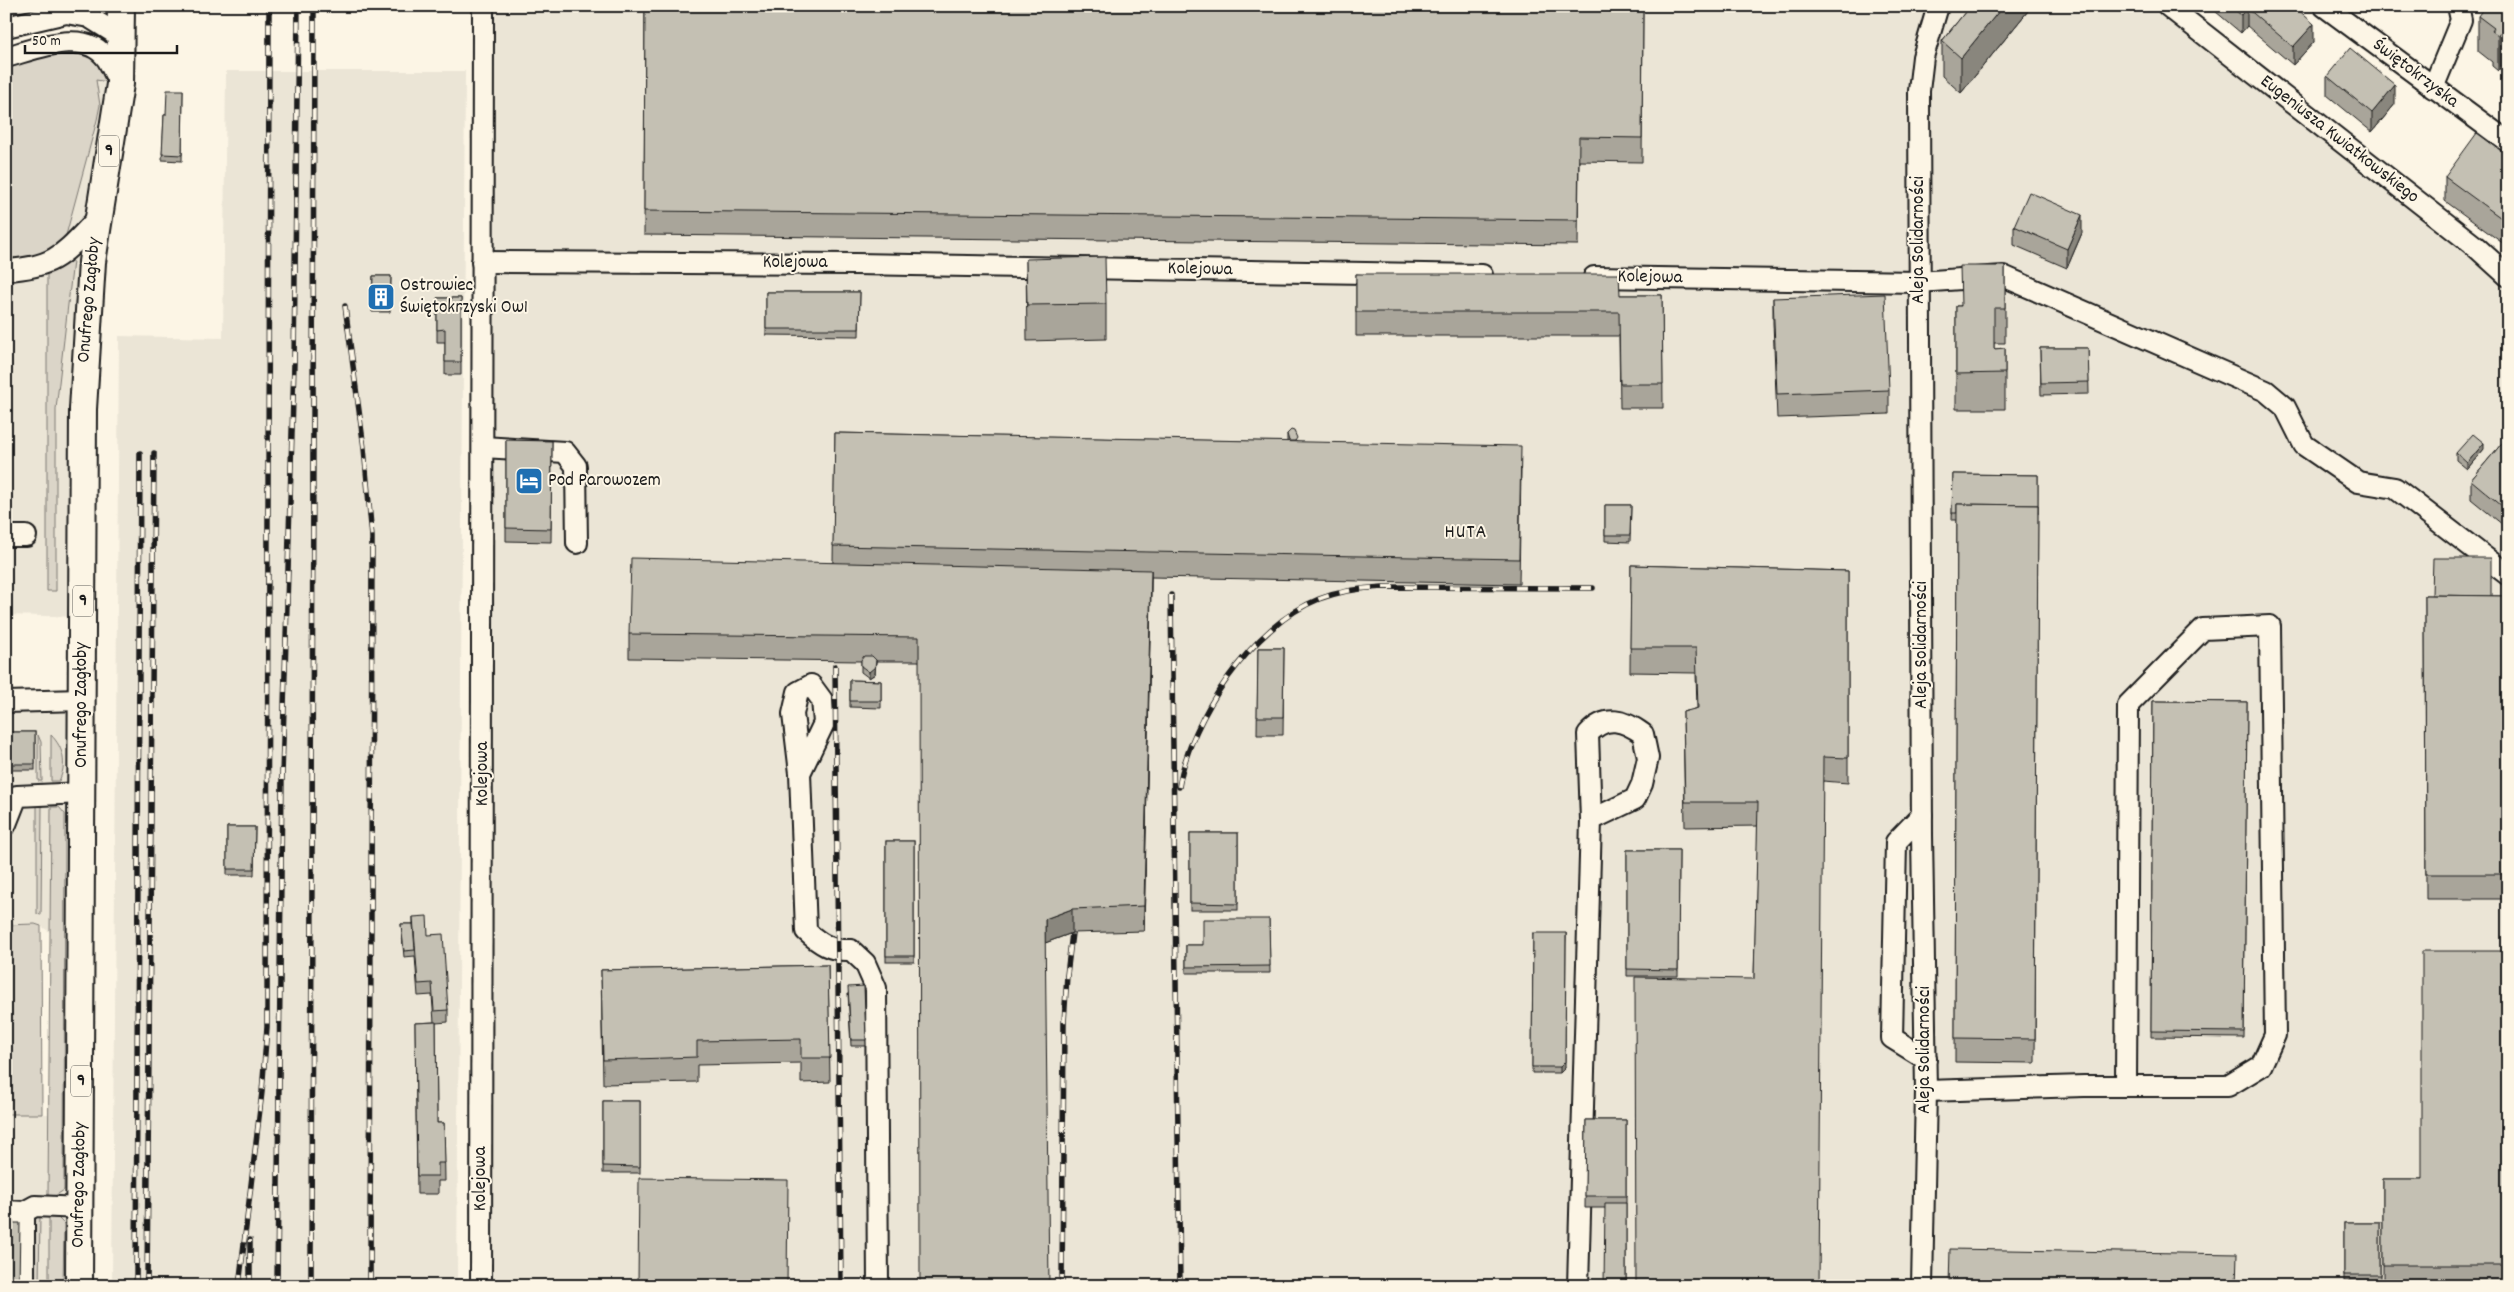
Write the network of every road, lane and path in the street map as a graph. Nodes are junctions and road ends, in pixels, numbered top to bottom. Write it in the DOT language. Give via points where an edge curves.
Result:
graph roads {
  1 [pos="121,6"];
  2 [pos="483,6"];
  3 [pos="1938,6"];
  4 [pos="2168,6"];
  5 [pos="2324,6"];
  6 [pos="71,10"];
  7 [pos="2466,14"];
  8 [pos="6,27"];
  9 [pos="121,37"];
  10 [pos="6,57"];
  11 [pos="120,84"];
  12 [pos="2433,88"];
  13 [pos="2508,142"];
  14 [pos="98,218"];
  15 [pos="482,262"];
  16 [pos="6,270"];
  17 [pos="1502,275"];
  18 [pos="1571,276"];
  19 [pos="2508,276"];
  20 [pos="1918,282"];
  21 [pos="483,447"];
  22 [pos="577,542"];
  23 [pos="2508,575"];
  24 [pos="82,700"];
  25 [pos="6,702"];
  26 [pos="800,773"];
  27 [pos="82,793"];
  28 [pos="12,795"];
  29 [pos="1922,815"];
  30 [pos="1591,820"];
  31 [pos="6,824"];
  32 [pos="1926,1058"];
  33 [pos="2126,1086"];
  34 [pos="1926,1091"];
  35 [pos="81,1208"];
  36 [pos="15,1211"];
  37 [pos="24,1286"];
  38 [pos="79,1286"];
  39 [pos="481,1286"];
  40 [pos="878,1286"];
  41 [pos="1578,1286"];
  42 [pos="1922,1286"];
  1 -- 9 [label="main road, Onufrego Zagłoby / 9"];
  2 -- 15 [label="street, Kolejowa"];
  3 -- 20 [label="street, Aleja Solidarności" via="1923,57 1919,91"];
  4 -- 19 [label="street, Eugeniusza Kwiatkowskiego" via="2476,247"];
  5 -- 12 [label="street, Świętokrzyska"];
  6 -- 8 [label="street"];
  6 -- 9 [label="street"];
  7 -- 12 [label="street"];
  9 -- 11 [label="main road, Onufrego Zagłoby / 9"];
  10 -- 11 [label="street" via="67,42 82,42 94,47 107,59"];
  11 -- 14 [label="main road, Onufrego Zagłoby / 9"];
  12 -- 13 [label="street, Świętokrzyska"];
  14 -- 16 [label="street" via="52,261"];
  14 -- 24 [label="main road, Onufrego Zagłoby / 9" via="88,304 83,392"];
  15 -- 17 [label="street, Kolejowa" via="866,264"];
  15 -- 21 [label="street, Kolejowa"];
  18 -- 20 [label="street, Kolejowa"];
  20 -- 23 [label="street, Kolejowa" via="2003,276 2266,391 2285,408 2304,445 2358,482 2395,488"];
  20 -- 29 [label="street, Aleja Solidarności"];
  21 -- 22 [label="street" via="565,452 576,466"];
  21 -- 39 [label="street, Kolejowa"];
  24 -- 25 [label="street"];
  24 -- 27 [label="main road, Onufrego Zagłoby / 9"];
  26 -- 40 [label="street" via="806,931 821,944 838,950 851,950 864,963 876,988"];
  27 -- 28 [label="street"];
  27 -- 35 [label="main road, Onufrego Zagłoby / 9"];
  28 -- 31 [label="street"];
  29 -- 32 [label="street, Aleja Solidarności"];
  29 -- 32 [label="street" via="1896,842 1892,1038"];
  30 -- 30 [label="street" via="1588,734 1604,722 1625,722 1643,734 1648,758 1642,784 1635,799"];
  30 -- 41 [label="street"];
  32 -- 34 [label="street, Aleja Solidarności"];
  33 -- 33 [label="street" via="2228,1086 2261,1066 2275,1035 2270,626 2203,629 2128,705"];
  33 -- 34 [label="street"];
  34 -- 42 [label="street, Aleja Solidarności"];
  35 -- 36 [label="street" via="35,1206"];
  35 -- 38 [label="main road, Onufrego Zagłoby / 9"];
  36 -- 37 [label="street"];
}
